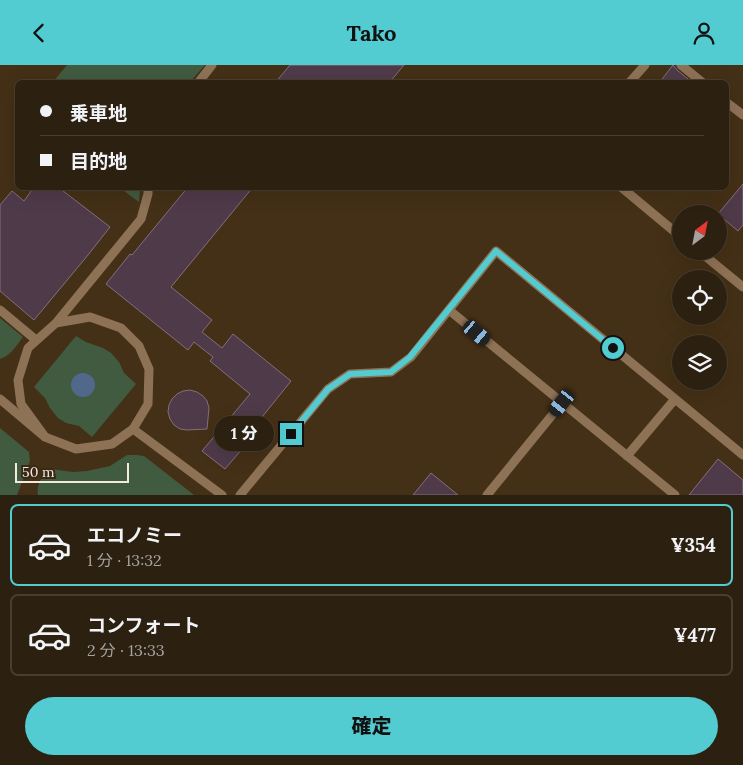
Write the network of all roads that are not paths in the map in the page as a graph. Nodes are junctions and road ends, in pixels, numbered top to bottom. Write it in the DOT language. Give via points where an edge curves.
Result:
graph roads {
  1 [pos="212,65"];
  2 [pos="645,65"];
  3 [pos="681,65"];
  4 [pos="200,80"];
  5 [pos="632,80"];
  6 [pos="699,80"];
  7 [pos="729,104"];
  8 [pos="743,115"];
  9 [pos="148,190"];
  10 [pos="625,190"];
  11 [pos="672,230"];
  12 [pos="710,260"];
  13 [pos="743,287"];
  14 [pos="0,310"];
  15 [pos="449,310"];
  16 [pos="56,323"];
  17 [pos="36,340"];
  18 [pos="0,399"];
  19 [pos="675,399"];
  20 [pos="562,403"];
  21 [pos="132,429"];
  22 [pos="45,437"];
  23 [pos="743,455"];
  24 [pos="627,456"];
  25 [pos="222,495"];
  26 [pos="240,495"];
  27 [pos="487,495"];
  28 [pos="675,495"];
  1 -- 4 [label="lane"];
  2 -- 5 [label="lane"];
  3 -- 6 [label="lane"];
  7 -- 8 [label="lane"];
  9 -- 16 [label="lane" via="141,219"];
  10 -- 11 [label="lane"];
  12 -- 13 [label="lane"];
  14 -- 17 [label="lane"];
  15 -- 19 [label="lane" via="496,251"];
  15 -- 20 [label="lane"];
  15 -- 26 [label="lane" via="410,357 391,372 350,374 328,389"];
  16 -- 17 [label="lane"];
  16 -- 21 [label="lane" via="90,317 121,328 139,346 149,369 148,404"];
  17 -- 22 [label="lane" via="28,347 18,380 21,404"];
  18 -- 22 [label="lane"];
  19 -- 23 [label="lane"];
  19 -- 24 [label="lane"];
  20 -- 24 [label="lane"];
  20 -- 27 [label="lane"];
  21 -- 22 [label="lane" via="112,443 76,449"];
  21 -- 25 [label="lane"];
  24 -- 28 [label="lane"];
}
